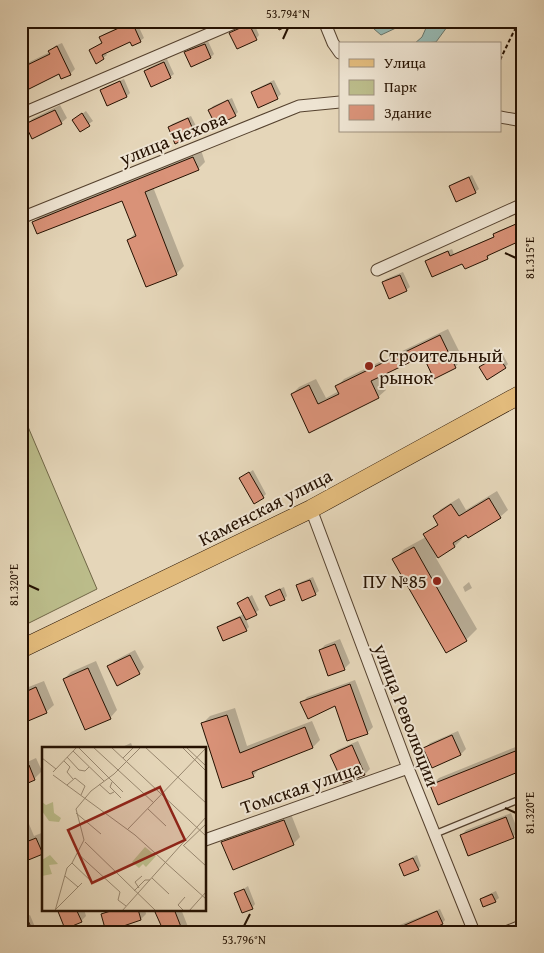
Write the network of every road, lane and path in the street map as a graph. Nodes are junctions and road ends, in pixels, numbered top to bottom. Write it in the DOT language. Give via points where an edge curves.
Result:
graph roads {
  1 [pos="239,21"];
  2 [pos="324,21"];
  3 [pos="521,21"];
  4 [pos="339,52"];
  5 [pos="502,56"];
  6 [pos="339,102"];
  7 [pos="21,114"];
  8 [pos="502,117"];
  9 [pos="523,120"];
  10 [pos="523,204"];
  11 [pos="21,218"];
  12 [pos="377,270"];
  13 [pos="523,393"];
  14 [pos="311,509"];
  15 [pos="21,649"];
  16 [pos="408,768"];
  17 [pos="523,798"];
  18 [pos="435,834"];
  19 [pos="206,840"];
  20 [pos="523,925"];
  21 [pos="474,932"];
  22 [pos="506,932"];
  1 -- 7 [label="street"];
  2 -- 4 [label="street"];
  3 -- 5 [label="path"];
  6 -- 11 [label="street, улица Чехова" via="299,106"];
  8 -- 9 [label="street"];
  10 -- 12 [label="street"];
  13 -- 14 [label="main road, Каменская улица"];
  14 -- 15 [label="main road, Каменская улица"];
  14 -- 16 [label="street, улица Революции"];
  16 -- 18 [label="street, улица Революции"];
  16 -- 19 [label="street, Томская улица"];
  17 -- 18 [label="lane"];
  18 -- 21 [label="street, улица Революции"];
  20 -- 22 [label="street"];
}
